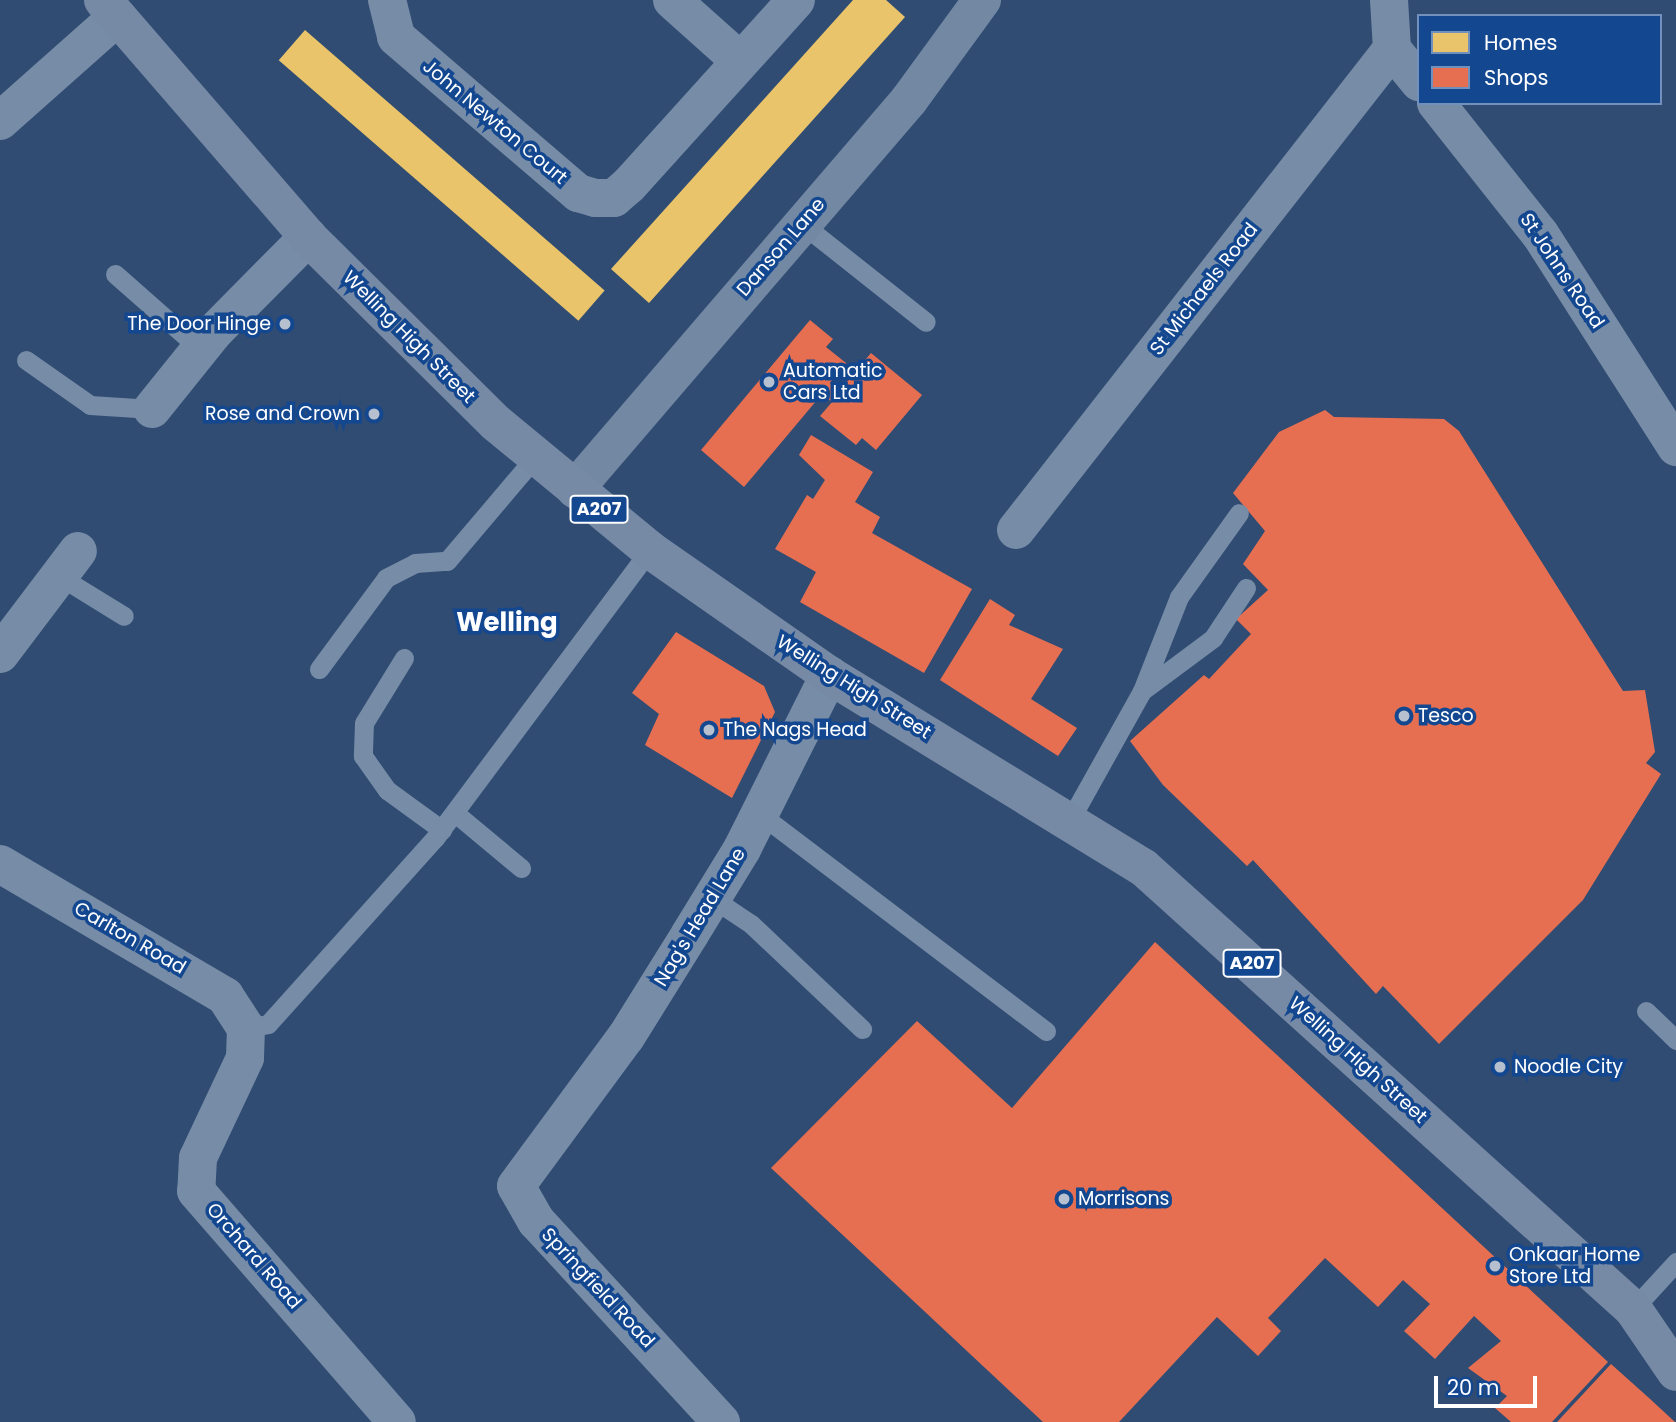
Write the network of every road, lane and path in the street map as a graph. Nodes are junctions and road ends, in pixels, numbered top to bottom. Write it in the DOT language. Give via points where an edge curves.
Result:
graph roads {
  1 [pos="672,0"];
  2 [pos="796,0"];
  3 [pos="1389,0"];
  4 [pos="391,1"];
  5 [pos="976,2"];
  6 [pos="110,8"];
  7 [pos="1392,49"];
  8 [pos="739,61"];
  9 [pos="1417,80"];
  10 [pos="1438,105"];
  11 [pos="0,121"];
  12 [pos="801,222"];
  13 [pos="308,237"];
  14 [pos="115,274"];
  15 [pos="926,322"];
  16 [pos="200,349"];
  17 [pos="26,360"];
  18 [pos="152,410"];
  19 [pos="1676,447"];
  20 [pos="536,457"];
  21 [pos="575,489"];
  22 [pos="1239,513"];
  23 [pos="1016,530"];
  24 [pos="650,550"];
  25 [pos="69,563"];
  26 [pos="1246,588"];
  27 [pos="124,616"];
  28 [pos="0,654"];
  29 [pos="404,658"];
  30 [pos="319,669"];
  31 [pos="830,675"];
  32 [pos="1142,691"];
  33 [pos="455,813"];
  34 [pos="760,814"];
  35 [pos="1071,818"];
  36 [pos="442,830"];
  37 [pos="0,864"];
  38 [pos="521,868"];
  39 [pos="712,898"];
  40 [pos="1646,1011"];
  41 [pos="246,1028"];
  42 [pos="862,1029"];
  43 [pos="1046,1031"];
  44 [pos="1676,1040"];
  45 [pos="542,1143"];
  46 [pos="1676,1262"];
  47 [pos="1633,1309"];
  48 [pos="1676,1328"];
  49 [pos="1676,1372"];
  50 [pos="397,1422"];
  51 [pos="722,1422"];
  1 -- 8 [label="street"];
  2 -- 8 [label="street, John Newton Court"];
  3 -- 7 [label="street"];
  4 -- 8 [label="street, John Newton Court" via="396,37 578,193 595,198 614,198 629,185"];
  5 -- 12 [label="street, Danson Lane" via="909,100"];
  6 -- 11 [label="street"];
  6 -- 13 [label="main road, Welling High Street / A207"];
  7 -- 9 [label="street"];
  7 -- 23 [label="street, St Michaels Road"];
  10 -- 19 [label="street, St Johns Road" via="1540,234"];
  12 -- 15 [label="lane"];
  12 -- 21 [label="street, Danson Lane"];
  13 -- 16 [label="street"];
  13 -- 20 [label="main road, Welling High Street / A207"];
  14 -- 16 [label="lane"];
  16 -- 18 [label="street"];
  17 -- 18 [label="lane" via="90,405"];
  20 -- 21 [label="main road, Welling High Street / A207"];
  20 -- 30 [label="lane" via="447,561 415,563 386,578"];
  21 -- 24 [label="main road, Welling High Street / A207"];
  22 -- 32 [label="lane" via="1179,597"];
  24 -- 31 [label="main road, Welling High Street / A207"];
  24 -- 33 [label="lane"];
  25 -- 27 [label="lane"];
  25 -- 28 [label="street"];
  26 -- 32 [label="lane" via="1213,638"];
  29 -- 36 [label="lane" via="364,723 363,756 387,790"];
  31 -- 34 [label="street, Nag's Head Lane"];
  31 -- 35 [label="main road, Welling High Street / A207"];
  32 -- 35 [label="lane"];
  33 -- 36 [label="lane"];
  33 -- 38 [label="lane"];
  34 -- 39 [label="street, Nag's Head Lane"];
  34 -- 43 [label="lane"];
  35 -- 47 [label="main road, Welling High Street / A207" via="1184,900"];
  36 -- 41 [label="lane" via="268,1024"];
  37 -- 41 [label="street, Carlton Road" via="225,996"];
  39 -- 42 [label="lane" via="751,924"];
  39 -- 45 [label="street, Nag's Head Lane" via="626,1037"];
  40 -- 44 [label="lane"];
  41 -- 50 [label="street, Orchard Road" via="245,1058 198,1158 197,1191"];
  45 -- 51 [label="street, Springfield Road" via="516,1186 536,1221"];
  46 -- 47 [label="lane"];
  47 -- 48 [label="main road, Welling High Street / A207"];
  47 -- 49 [label="main road, Welling High Street / A207"];
}
